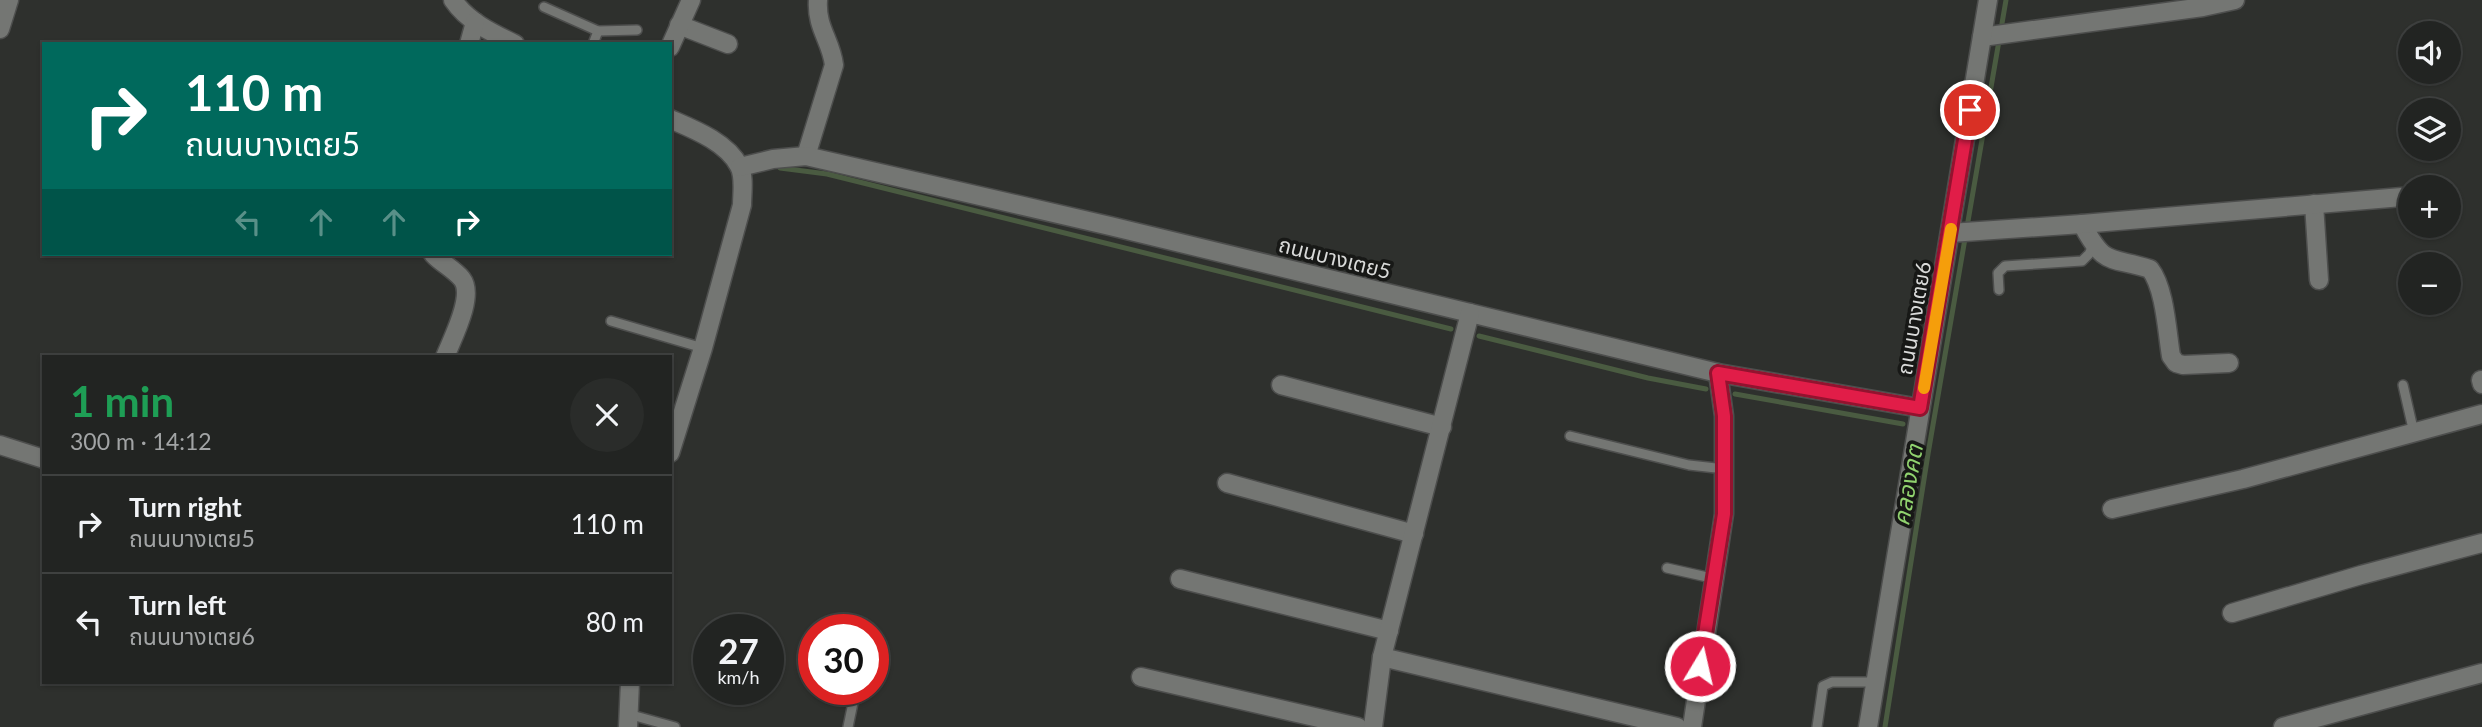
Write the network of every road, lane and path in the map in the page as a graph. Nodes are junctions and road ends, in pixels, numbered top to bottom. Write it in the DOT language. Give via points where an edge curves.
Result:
graph roads {
  1 [pos="9,0"];
  2 [pos="453,0"];
  3 [pos="691,0"];
  4 [pos="818,0"];
  5 [pos="1988,0"];
  6 [pos="2235,0"];
  7 [pos="544,7"];
  8 [pos="475,22"];
  9 [pos="680,25"];
  10 [pos="0,29"];
  11 [pos="637,30"];
  12 [pos="598,31"];
  13 [pos="1986,37"];
  14 [pos="470,42"];
  15 [pos="510,42"];
  16 [pos="594,42"];
  17 [pos="672,43"];
  18 [pos="728,44"];
  19 [pos="672,119"];
  20 [pos="806,156"];
  21 [pos="740,167"];
  22 [pos="2398,197"];
  23 [pos="2314,204"];
  24 [pos="2082,224"];
  25 [pos="1952,233"];
  26 [pos="2094,246"];
  27 [pos="435,256"];
  28 [pos="2319,280"];
  29 [pos="1999,290"];
  30 [pos="1470,313"];
  31 [pos="611,321"];
  32 [pos="703,348"];
  33 [pos="446,355"];
  34 [pos="2229,363"];
  35 [pos="1718,373"];
  36 [pos="1281,385"];
  37 [pos="2403,385"];
  38 [pos="1920,408"];
  39 [pos="2482,414"];
  40 [pos="1442,428"];
  41 [pos="2414,433"];
  42 [pos="1570,436"];
  43 [pos="0,446"];
  44 [pos="672,447"];
  45 [pos="42,458"];
  46 [pos="1725,468"];
  47 [pos="1227,484"];
  48 [pos="2112,509"];
  49 [pos="1414,534"];
  50 [pos="2482,543"];
  51 [pos="1667,568"];
  52 [pos="1180,579"];
  53 [pos="1716,579"];
  54 [pos="2232,613"];
  55 [pos="1389,631"];
  56 [pos="1382,657"];
  57 [pos="2482,673"];
  58 [pos="1141,677"];
  59 [pos="1875,682"];
  60 [pos="630,684"];
  61 [pos="853,705"];
  62 [pos="628,721"];
  63 [pos="675,727"];
  64 [pos="848,727"];
  65 [pos="1358,727"];
  66 [pos="1373,727"];
  67 [pos="1678,727"];
  68 [pos="1692,727"];
  69 [pos="1817,727"];
  70 [pos="1868,727"];
  71 [pos="2283,727"];
  1 -- 10 [label="street"];
  2 -- 8 [label="street"];
  3 -- 9 [label="street"];
  4 -- 20 [label="street" via="817,15 834,65"];
  5 -- 13 [label="street, ถนนบางเตย6"];
  6 -- 13 [label="street"];
  7 -- 12 [label="lane"];
  8 -- 14 [label="street"];
  8 -- 15 [label="street"];
  9 -- 17 [label="street"];
  9 -- 18 [label="street"];
  11 -- 12 [label="lane"];
  12 -- 16 [label="lane"];
  13 -- 25 [label="street, ถนนบางเตย6"];
  19 -- 21 [label="street" via="727,151"];
  20 -- 21 [label="street, ถนนบางเตย5"];
  20 -- 30 [label="street, ถนนบางเตย5"];
  21 -- 32 [label="street" via="742,205"];
  22 -- 23 [label="street"];
  23 -- 24 [label="street"];
  23 -- 28 [label="street"];
  24 -- 25 [label="street"];
  24 -- 26 [label="street"];
  25 -- 38 [label="street, ถนนบางเตย6"];
  26 -- 29 [label="lane" via="2082,261 2005,267 1998,273"];
  26 -- 34 [label="street" via="2102,256 2150,269 2155,275 2176,363"];
  27 -- 33 [label="street" via="463,280 466,289 465,305"];
  30 -- 35 [label="street, ถนนบางเตย5"];
  30 -- 40 [label="street"];
  31 -- 32 [label="lane"];
  32 -- 44 [label="street"];
  35 -- 38 [label="street, ถนนบางเตย5"];
  35 -- 46 [label="street"];
  36 -- 40 [label="street"];
  37 -- 41 [label="lane"];
  38 -- 59 [label="street, ถนนบางเตย6"];
  39 -- 41 [label="street"];
  40 -- 49 [label="street"];
  41 -- 48 [label="street"];
  42 -- 46 [label="lane" via="1689,466"];
  43 -- 45 [label="street"];
  46 -- 53 [label="street"];
  47 -- 49 [label="street"];
  49 -- 55 [label="street"];
  50 -- 54 [label="street"];
  51 -- 53 [label="lane"];
  52 -- 55 [label="street"];
  53 -- 68 [label="street"];
  55 -- 56 [label="street"];
  56 -- 66 [label="street"];
  56 -- 67 [label="street"];
  57 -- 71 [label="street"];
  58 -- 65 [label="street"];
  59 -- 69 [label="lane" via="1823,686"];
  59 -- 70 [label="street, ถนนบางเตย6"];
  60 -- 62 [label="street"];
  61 -- 64 [label="lane"];
  62 -- 63 [label="lane"];
}
